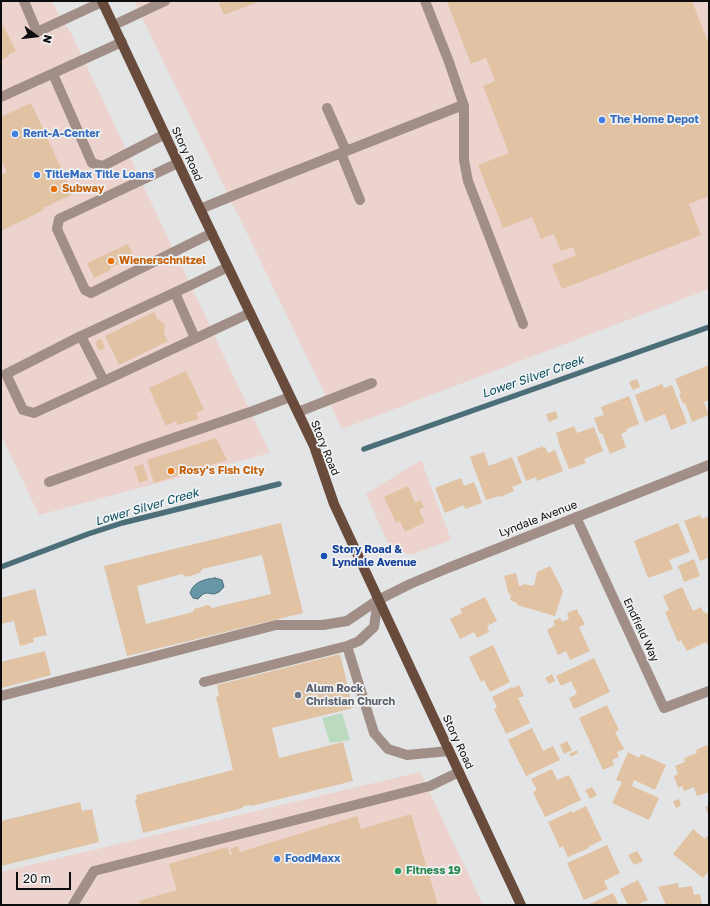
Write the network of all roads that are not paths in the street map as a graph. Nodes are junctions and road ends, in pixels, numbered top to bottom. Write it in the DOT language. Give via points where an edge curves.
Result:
graph roads {
  1 [pos="24,1"];
  2 [pos="102,1"];
  3 [pos="165,1"];
  4 [pos="425,1"];
  5 [pos="114,25"];
  6 [pos="122,42"];
  7 [pos="53,74"];
  8 [pos="1,97"];
  9 [pos="463,105"];
  10 [pos="327,108"];
  11 [pos="164,134"];
  12 [pos="343,152"];
  13 [pos="178,163"];
  14 [pos="360,200"];
  15 [pos="200,209"];
  16 [pos="212,233"];
  17 [pos="228,267"];
  18 [pos="175,293"];
  19 [pos="250,312"];
  20 [pos="524,324"];
  21 [pos="81,336"];
  22 [pos="196,338"];
  23 [pos="104,381"];
  24 [pos="372,383"];
  25 [pos="290,397"];
  26 [pos="298,412"];
  27 [pos="709,465"];
  28 [pos="49,482"];
  29 [pos="576,517"];
  30 [pos="378,600"];
  31 [pos="347,646"];
  32 [pos="204,682"];
  33 [pos="709,691"];
  34 [pos="1,696"];
  35 [pos="449,750"];
  36 [pos="460,772"];
  37 [pos="73,905"];
  38 [pos="521,905"];
  1 -- 2 [label="street" via="37,32"];
  2 -- 5 [label="main road, Story Road"];
  3 -- 5 [label="street"];
  4 -- 9 [label="street"];
  5 -- 6 [label="main road, Story Road"];
  6 -- 7 [label="street"];
  6 -- 11 [label="main road, Story Road"];
  7 -- 8 [label="street"];
  7 -- 11 [label="street" via="92,163 103,166"];
  9 -- 12 [label="street"];
  9 -- 20 [label="street" via="464,160 468,181"];
  10 -- 12 [label="street"];
  11 -- 13 [label="main road, Story Road"];
  12 -- 14 [label="street"];
  12 -- 15 [label="street"];
  13 -- 15 [label="main road, Story Road"];
  13 -- 16 [label="street" via="59,219 57,229 85,290 91,293"];
  15 -- 16 [label="main road, Story Road"];
  16 -- 17 [label="main road, Story Road"];
  17 -- 18 [label="street"];
  17 -- 19 [label="main road, Story Road"];
  18 -- 21 [label="street"];
  18 -- 22 [label="street"];
  19 -- 22 [label="street"];
  19 -- 25 [label="main road, Story Road"];
  21 -- 23 [label="street"];
  21 -- 23 [label="street" via="6,374 10,384 24,410 34,413"];
  22 -- 23 [label="street"];
  24 -- 26 [label="street"];
  25 -- 26 [label="main road, Story Road"];
  25 -- 28 [label="street"];
  26 -- 30 [label="main road, Story Road" via="314,446 334,504"];
  27 -- 29 [label="street, Lyndale Avenue"];
  29 -- 30 [label="street, Lyndale Avenue" via="448,568"];
  29 -- 33 [label="street, Endfield Way" via="664,708"];
  30 -- 31 [label="street" via="374,627 359,642"];
  30 -- 34 [label="street, Lyndale Avenue" via="347,621 323,625 276,625"];
  30 -- 35 [label="main road, Story Road"];
  31 -- 32 [label="street"];
  31 -- 35 [label="street" via="374,733 388,749 407,755"];
  35 -- 36 [label="main road, Story Road"];
  36 -- 37 [label="street" via="430,786 94,871"];
  36 -- 38 [label="main road, Story Road"];
}
